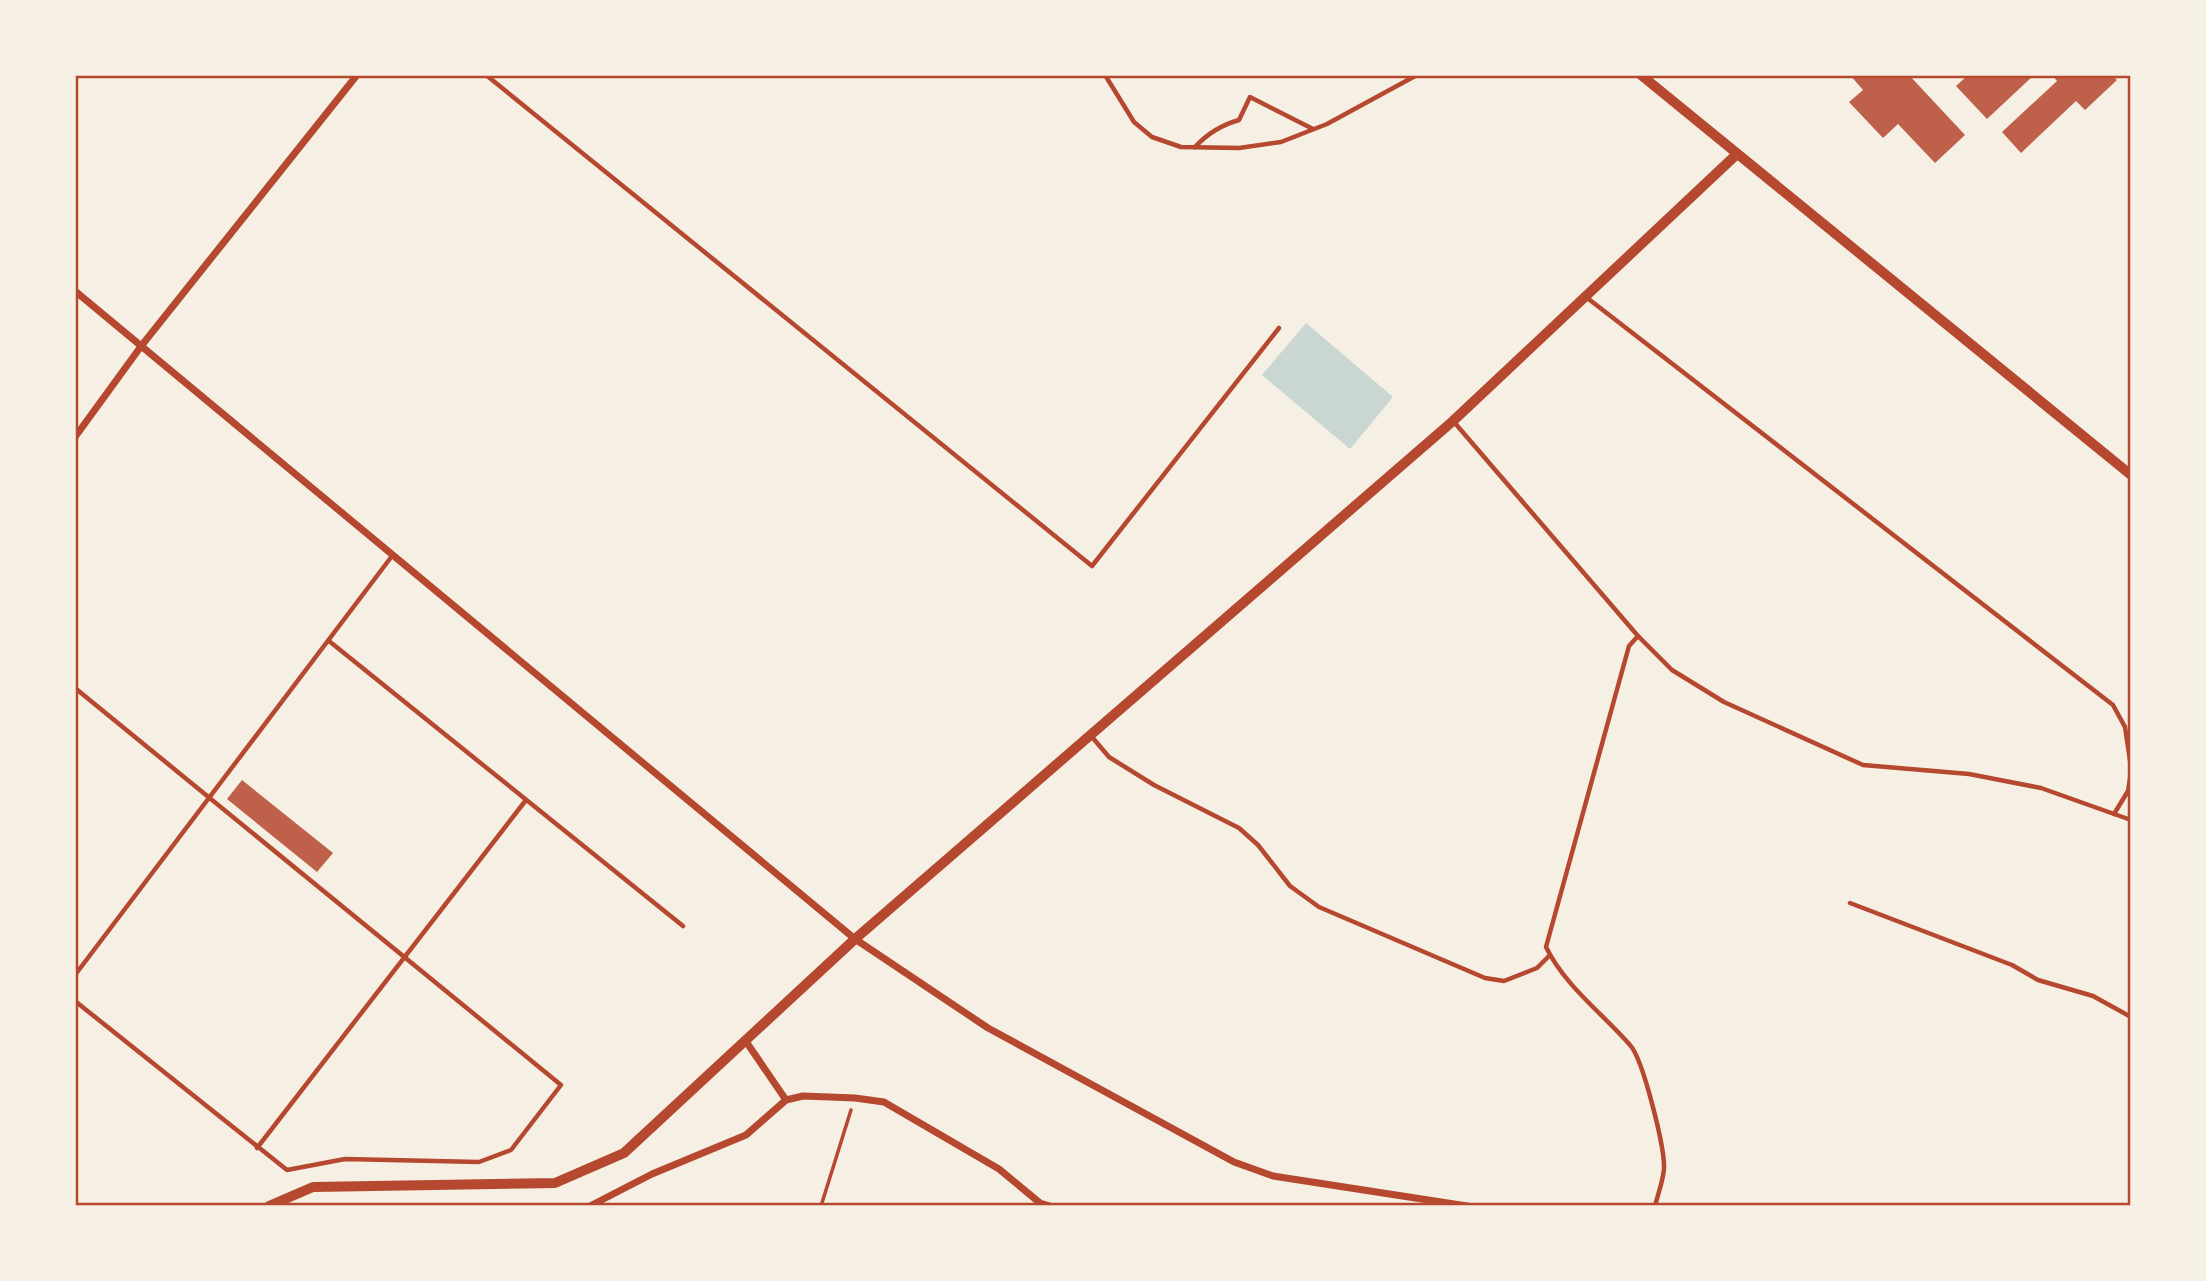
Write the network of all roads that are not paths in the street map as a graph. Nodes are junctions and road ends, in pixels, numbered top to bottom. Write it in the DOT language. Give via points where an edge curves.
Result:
graph roads {
  1 [pos="357,75"];
  2 [pos="486,75"];
  3 [pos="1105,75"];
  4 [pos="1417,75"];
  5 [pos="1641,75"];
  6 [pos="1314,129"];
  7 [pos="1195,147"];
  8 [pos="1737,154"];
  9 [pos="75,290"];
  10 [pos="1585,297"];
  11 [pos="1279,328"];
  12 [pos="142,345"];
  13 [pos="1453,421"];
  14 [pos="75,436"];
  15 [pos="2131,475"];
  16 [pos="392,556"];
  17 [pos="1638,636"];
  18 [pos="329,641"];
  19 [pos="75,688"];
  20 [pos="1090,735"];
  21 [pos="2131,769"];
  22 [pos="209,798"];
  23 [pos="526,800"];
  24 [pos="2114,814"];
  25 [pos="2131,820"];
  26 [pos="1850,903"];
  27 [pos="683,926"];
  28 [pos="855,939"];
  29 [pos="1550,955"];
  30 [pos="405,956"];
  31 [pos="75,975"];
  32 [pos="75,1001"];
  33 [pos="2131,1017"];
  34 [pos="745,1040"];
  35 [pos="786,1100"];
  36 [pos="257,1148"];
  37 [pos="269,1206"];
  38 [pos="590,1206"];
  39 [pos="1050,1206"];
  40 [pos="1467,1206"];
  41 [pos="1656,1206"];
  1 -- 12 [label="street"];
  2 -- 11 [label="lane" via="1092,566"];
  3 -- 7 [label="lane" via="1134,122 1152,136"];
  4 -- 6 [label="lane"];
  5 -- 8 [label="street"];
  6 -- 7 [label="lane" via="1281,142 1239,148"];
  6 -- 7 [label="lane" via="1250,97 1239,120 1222,125"];
  8 -- 10 [label="street"];
  8 -- 15 [label="street"];
  9 -- 12 [label="street"];
  10 -- 13 [label="street"];
  10 -- 21 [label="lane" via="2113,705 2125,727"];
  12 -- 14 [label="street"];
  12 -- 16 [label="street"];
  13 -- 17 [label="lane"];
  13 -- 20 [label="street"];
  16 -- 18 [label="lane"];
  16 -- 28 [label="street"];
  17 -- 24 [label="lane" via="1672,670 1724,702 1863,765 1969,774 2041,788"];
  17 -- 29 [label="lane" via="1629,646 1551,928 1546,947"];
  18 -- 22 [label="lane"];
  18 -- 23 [label="lane"];
  19 -- 22 [label="lane"];
  20 -- 28 [label="street"];
  20 -- 29 [label="lane" via="1109,757 1239,828 1290,886 1319,907 1485,978 1504,981 1537,968"];
  21 -- 24 [label="lane" via="2128,791"];
  22 -- 30 [label="lane"];
  22 -- 31 [label="lane"];
  23 -- 27 [label="lane"];
  23 -- 30 [label="lane"];
  24 -- 25 [label="lane"];
  26 -- 33 [label="lane" via="2012,965 2038,980 2093,996"];
  28 -- 34 [label="street"];
  28 -- 40 [label="street" via="988,1028 1234,1162 1273,1176"];
  29 -- 41 [label="lane" via="1633,1048 1659,1126 1664,1169"];
  30 -- 36 [label="lane"];
  30 -- 36 [label="lane" via="561,1085 511,1150 480,1162 345,1160 287,1170"];
  32 -- 36 [label="lane"];
  34 -- 35 [label="street"];
  34 -- 37 [label="street" via="624,1153 555,1183 313,1187"];
  35 -- 38 [label="street" via="746,1135"];
  35 -- 39 [label="street" via="803,1096 884,1102 999,1169"];
}
